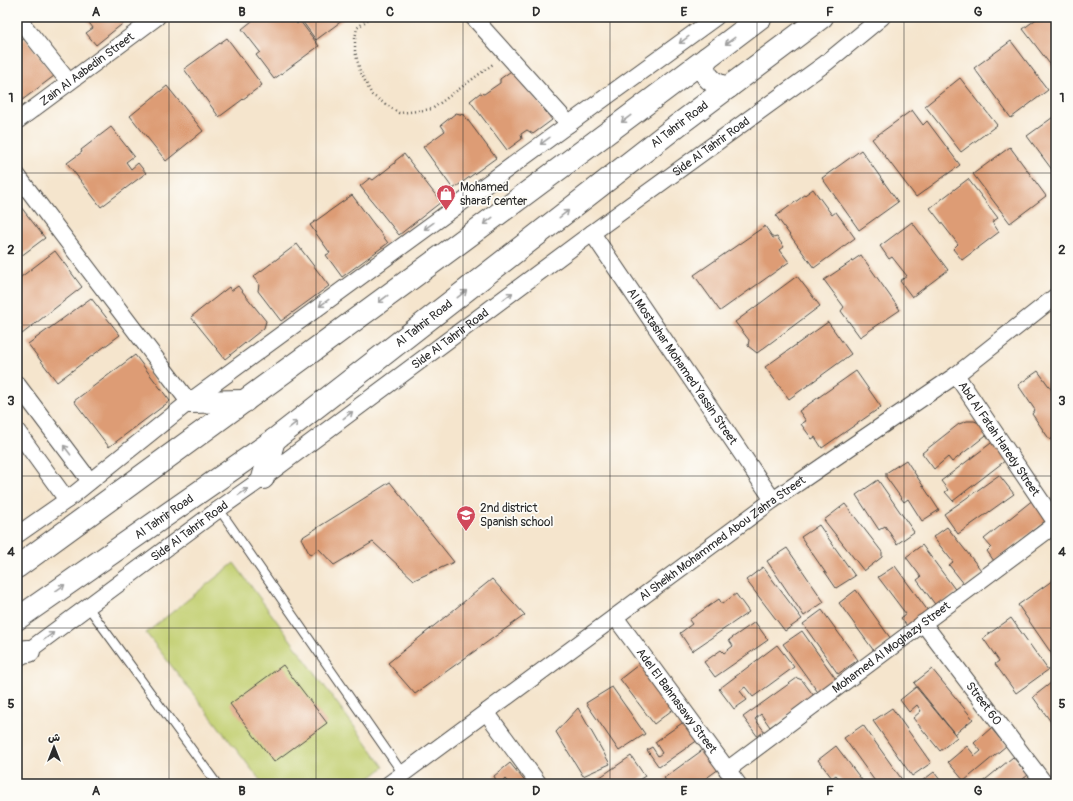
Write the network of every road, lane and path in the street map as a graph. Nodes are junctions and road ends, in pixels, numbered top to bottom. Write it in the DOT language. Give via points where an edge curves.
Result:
graph roads {
  1 [pos="17,17"];
  2 [pos="157,17"];
  3 [pos="370,17"];
  4 [pos="473,17"];
  5 [pos="716,17"];
  6 [pos="761,17"];
  7 [pos="822,17"];
  8 [pos="882,17"];
  9 [pos="506,54"];
  10 [pos="707,58"];
  11 [pos="68,82"];
  12 [pos="729,87"];
  13 [pos="654,98"];
  14 [pos="17,121"];
  15 [pos="569,124"];
  16 [pos="678,125"];
  17 [pos="17,175"];
  18 [pos="592,233"];
  19 [pos="1056,296"];
  20 [pos="956,374"];
  21 [pos="17,384"];
  22 [pos="245,401"];
  23 [pos="189,402"];
  24 [pos="17,431"];
  25 [pos="274,440"];
  26 [pos="263,478"];
  27 [pos="90,481"];
  28 [pos="66,500"];
  29 [pos="773,500"];
  30 [pos="219,509"];
  31 [pos="1056,524"];
  32 [pos="17,535"];
  33 [pos="17,567"];
  34 [pos="88,607"];
  35 [pos="615,617"];
  36 [pos="17,619"];
  37 [pos="924,623"];
  38 [pos="21,654"];
  39 [pos="486,712"];
  40 [pos="727,770"];
  41 [pos="403,774"];
  42 [pos="217,784"];
  43 [pos="389,784"];
  44 [pos="539,784"];
  45 [pos="738,784"];
  46 [pos="1045,784"];
  1 -- 11 [label="street"];
  2 -- 11 [label="street, Zain Al Aabedin Street"];
  3 -- 9 [label="path" via="357,28 355,51 360,71 372,95 399,113 432,110"];
  4 -- 9 [label="street"];
  5 -- 15 [label="street, one-way"];
  6 -- 10 [label="street, one-way"];
  7 -- 12 [label="street, Al Tahrir Road"];
  8 -- 18 [label="street, Side Al Tahrir Road" via="826,63"];
  9 -- 15 [label="street"];
  10 -- 12 [label="street" via="704,64 708,76 717,85"];
  10 -- 13 [label="street"];
  11 -- 14 [label="street, Zain Al Aabedin Street"];
  12 -- 16 [label="street, Al Tahrir Road"];
  13 -- 16 [label="street" via="670,107"];
  13 -- 22 [label="street, one-way"];
  15 -- 23 [label="street, one-way"];
  25 -- 16 [label="street, Al Tahrir Road, one-way"];
  17 -- 23 [label="street"];
  26 -- 18 [label="street, Side Al Tahrir Road, one-way"];
  18 -- 29 [label="street, Al Mostashar Mohamed Yassin Street"];
  19 -- 20 [label="street, Al Sheikh Mohammed Abou Zahra Street"];
  20 -- 29 [label="street, Al Sheikh Mohammed Abou Zahra Street"];
  20 -- 31 [label="street, Abd Al Fatah Haredy Street"];
  27 -- 21 [label="street, one-way"];
  22 -- 23 [label="street"];
  22 -- 33 [label="street"];
  23 -- 27 [label="street"];
  24 -- 28 [label="street"];
  25 -- 26 [label="street"];
  36 -- 25 [label="street, Al Tahrir Road, one-way"];
  30 -- 26 [label="street, Side Al Tahrir Road, one-way"];
  27 -- 28 [label="street"];
  28 -- 32 [label="street"];
  29 -- 35 [label="street, Al Sheikh Mohammed Abou Zahra Street"];
  30 -- 34 [label="street, Side Al Tahrir Road"];
  30 -- 41 [label="lane"];
  31 -- 37 [label="street, Mohamed Al Moghazy Street"];
  38 -- 34 [label="street, Side Al Tahrir Road, one-way"];
  34 -- 42 [label="lane"];
  35 -- 39 [label="street, Al Sheikh Mohammed Abou Zahra Street"];
  35 -- 40 [label="street, Adel El Bahnasawy Street"];
  37 -- 40 [label="street, Mohamed Al Moghazy Street"];
  37 -- 46 [label="street, Street 60"];
  39 -- 41 [label="street, Al Sheikh Mohammed Abou Zahra Street"];
  39 -- 44 [label="street"];
  40 -- 45 [label="street, Adel El Bahnasawy Street"];
  41 -- 43 [label="street, Al Sheikh Mohammed Abou Zahra Street"];
}
